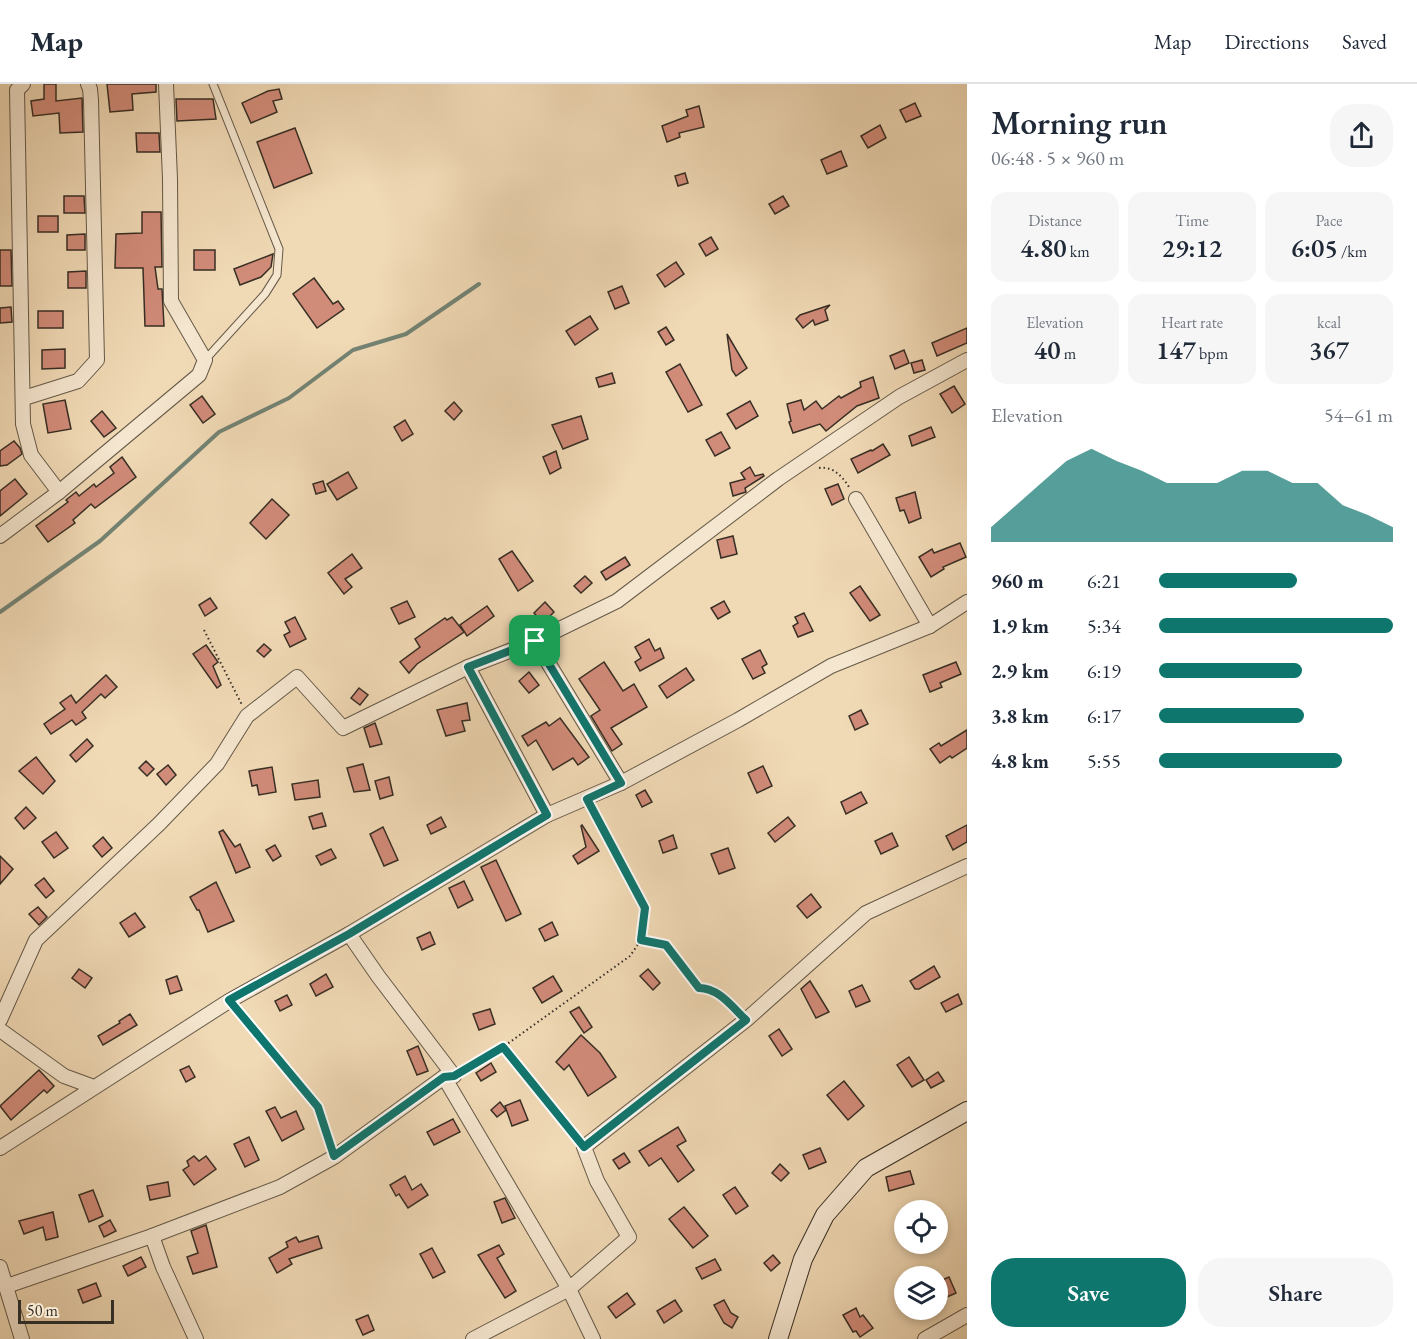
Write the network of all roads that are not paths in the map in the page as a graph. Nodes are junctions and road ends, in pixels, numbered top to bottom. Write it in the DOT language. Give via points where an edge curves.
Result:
graph roads {
  1 [pos="23,84"];
  2 [pos="88,84"];
  3 [pos="166,84"];
  4 [pos="213,84"];
  5 [pos="205,360"];
  6 [pos="967,360"];
  7 [pos="24,398"];
  8 [pos="59,492"];
  9 [pos="856,499"];
  10 [pos="0,536"];
  11 [pos="967,602"];
  12 [pos="930,626"];
  13 [pos="535,641"];
  14 [pos="468,667"];
  15 [pos="621,783"];
  16 [pos="547,815"];
  17 [pos="967,866"];
  18 [pos="349,934"];
  19 [pos="0,1020"];
  20 [pos="0,1030"];
  21 [pos="449,1077"];
  22 [pos="94,1087"];
  23 [pos="967,1111"];
  24 [pos="0,1148"];
  25 [pos="152,1236"];
  26 [pos="0,1267"];
  27 [pos="7,1286"];
  28 [pos="569,1289"];
  29 [pos="967,1315"];
  30 [pos="22,1339"];
  31 [pos="196,1339"];
  32 [pos="473,1339"];
  33 [pos="593,1339"];
  34 [pos="778,1339"];
  35 [pos="926,1339"];
  1 -- 7 [label="street" via="17,90"];
  2 -- 7 [label="street" via="97,360 78,381"];
  3 -- 5 [label="street" via="171,301"];
  4 -- 5 [label="lane" via="279,249 277,275 265,294"];
  5 -- 8 [label="street" via="199,375"];
  6 -- 13 [label="street" via="899,397 778,479 618,601"];
  7 -- 8 [label="street" via="23,424 31,455"];
  8 -- 10 [label="street"];
  9 -- 12 [label="street"];
  11 -- 12 [label="street"];
  12 -- 15 [label="street" via="831,666"];
  13 -- 14 [label="street"];
  13 -- 15 [label="street"];
  14 -- 16 [label="street"];
  14 -- 19 [label="street" via="343,728 297,677 247,716 217,764 36,940"];
  15 -- 16 [label="street"];
  16 -- 18 [label="street"];
  17 -- 28 [label="street" via="866,914 746,1020 584,1147 597,1181 629,1237"];
  18 -- 21 [label="street"];
  18 -- 22 [label="street" via="229,1000"];
  20 -- 22 [label="street" via="64,1076"];
  21 -- 25 [label="street" via="334,1156 280,1187"];
  21 -- 28 [label="street"];
  22 -- 24 [label="street"];
  23 -- 34 [label="street" via="866,1168 825,1215 803,1259"];
  25 -- 27 [label="street"];
  25 -- 31 [label="street"];
  26 -- 27 [label="street"];
  27 -- 30 [label="street"];
  28 -- 32 [label="street"];
  28 -- 33 [label="street"];
  29 -- 35 [label="street"];
}
